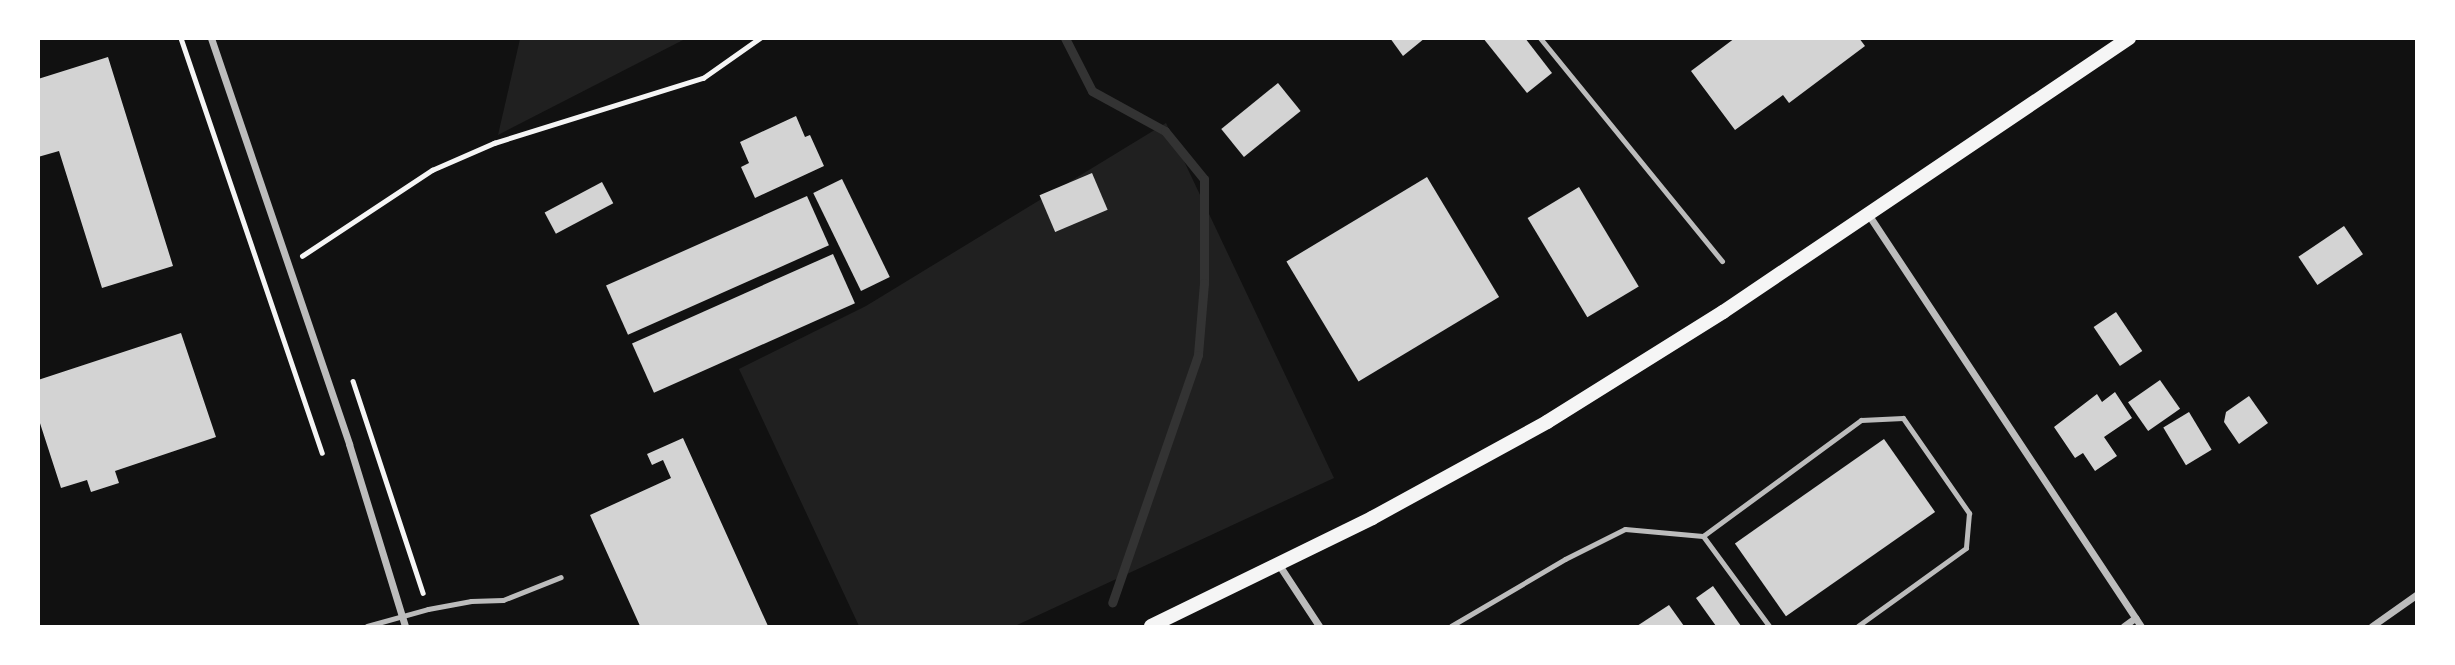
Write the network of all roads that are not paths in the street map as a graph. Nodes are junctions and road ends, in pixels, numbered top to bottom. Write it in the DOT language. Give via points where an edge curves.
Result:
graph roads {
  1 [pos="211,38"];
  2 [pos="1540,38"];
  3 [pos="2129,38"];
  4 [pos="1868,214"];
  5 [pos="1722,261"];
  6 [pos="1703,536"];
  7 [pos="1279,565"];
  8 [pos="561,577"];
  9 [pos="2417,596"];
  10 [pos="402,615"];
  11 [pos="2135,618"];
  12 [pos="1315,625"];
  13 [pos="367,626"];
  14 [pos="405,626"];
  15 [pos="1151,626"];
  16 [pos="1451,626"];
  17 [pos="1769,626"];
  18 [pos="1858,626"];
  19 [pos="2124,626"];
  20 [pos="2141,626"];
  21 [pos="2372,626"];
  1 -- 10 [label="street"];
  2 -- 5 [label="lane"];
  3 -- 4 [label="main road"];
  4 -- 7 [label="main road" via="1547,422"];
  4 -- 11 [label="street"];
  6 -- 16 [label="lane" via="1625,529"];
  6 -- 17 [label="lane"];
  6 -- 18 [label="lane" via="1861,420 1903,418 1969,513 1966,548"];
  7 -- 12 [label="street"];
  7 -- 15 [label="main road"];
  8 -- 10 [label="lane" via="503,600 471,601"];
  9 -- 21 [label="street"];
  10 -- 13 [label="lane"];
  10 -- 14 [label="street"];
  11 -- 19 [label="street"];
  11 -- 20 [label="street"];
}
